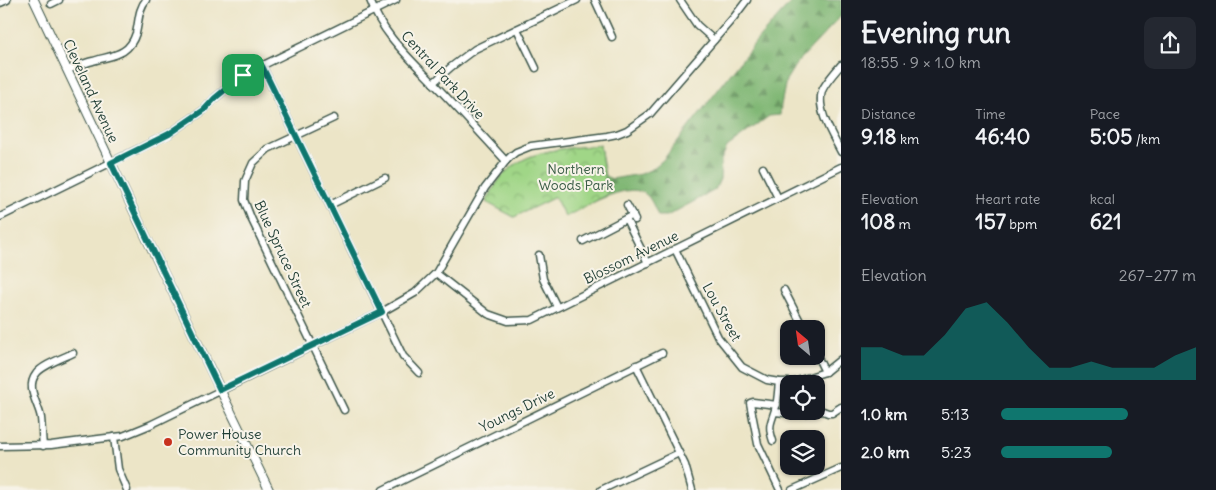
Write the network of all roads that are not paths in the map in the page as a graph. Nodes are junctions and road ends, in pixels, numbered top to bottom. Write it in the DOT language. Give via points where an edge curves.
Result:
graph roads {
  1 [pos="7,0"];
  2 [pos="34,0"];
  3 [pos="59,0"];
  4 [pos="146,0"];
  5 [pos="370,0"];
  6 [pos="396,0"];
  7 [pos="577,0"];
  8 [pos="595,0"];
  9 [pos="680,0"];
  10 [pos="747,0"];
  11 [pos="0,3"];
  12 [pos="51,4"];
  13 [pos="374,11"];
  14 [pos="517,28"];
  15 [pos="612,37"];
  16 [pos="714,40"];
  17 [pos="841,65"];
  18 [pos="262,66"];
  19 [pos="536,68"];
  20 [pos="67,70"];
  21 [pos="433,83"];
  22 [pos="334,118"];
  23 [pos="296,136"];
  24 [pos="841,152"];
  25 [pos="506,161"];
  26 [pos="111,163"];
  27 [pos="841,167"];
  28 [pos="763,168"];
  29 [pos="385,178"];
  30 [pos="778,198"];
  31 [pos="627,204"];
  32 [pos="330,205"];
  33 [pos="0,217"];
  34 [pos="626,219"];
  35 [pos="582,241"];
  36 [pos="675,249"];
  37 [pos="539,255"];
  38 [pos="648,263"];
  39 [pos="436,273"];
  40 [pos="784,290"];
  41 [pos="557,307"];
  42 [pos="382,312"];
  43 [pos="799,320"];
  44 [pos="313,346"];
  45 [pos="73,353"];
  46 [pos="662,353"];
  47 [pos="841,359"];
  48 [pos="636,365"];
  49 [pos="822,365"];
  50 [pos="825,372"];
  51 [pos="419,373"];
  52 [pos="779,382"];
  53 [pos="220,390"];
  54 [pos="841,407"];
  55 [pos="776,408"];
  56 [pos="344,410"];
  57 [pos="114,438"];
  58 [pos="773,442"];
  59 [pos="0,446"];
  60 [pos="42,446"];
  61 [pos="679,453"];
  62 [pos="841,468"];
  63 [pos="127,490"];
  64 [pos="269,490"];
  65 [pos="383,490"];
  66 [pos="601,490"];
  67 [pos="692,490"];
  68 [pos="780,490"];
  69 [pos="792,490"];
  1 -- 11 [label="street"];
  2 -- 20 [label="main road, Cleveland Avenue"];
  3 -- 12 [label="street"];
  4 -- 20 [label="street" via="130,46 122,52"];
  5 -- 13 [label="street, Central Park Drive"];
  6 -- 13 [label="street"];
  7 -- 14 [label="street"];
  8 -- 15 [label="street"];
  9 -- 16 [label="street"];
  10 -- 16 [label="street"];
  13 -- 18 [label="street"];
  13 -- 21 [label="street, Central Park Drive" via="385,30"];
  14 -- 19 [label="street"];
  14 -- 21 [label="street" via="476,49"];
  16 -- 25 [label="street" via="650,114 627,130 607,136 531,146 516,152"];
  17 -- 24 [label="street" via="822,92 821,106"];
  18 -- 23 [label="street"];
  18 -- 26 [label="street" via="243,75 204,110 169,134"];
  20 -- 26 [label="main road, Cleveland Avenue"];
  21 -- 25 [label="street, Central Park Drive"];
  22 -- 23 [label="street, Blue Spruce Street"];
  23 -- 32 [label="street"];
  23 -- 44 [label="street, Blue Spruce Street" via="268,150 254,163 245,181 244,200"];
  25 -- 39 [label="street" via="485,188"];
  26 -- 33 [label="street"];
  26 -- 53 [label="main road, Cleveland Avenue"];
  27 -- 30 [label="street, Blossom Avenue"];
  28 -- 30 [label="street"];
  29 -- 32 [label="street"];
  30 -- 36 [label="street, Blossom Avenue"];
  31 -- 34 [label="street" via="634,218"];
  32 -- 42 [label="street"];
  34 -- 35 [label="street"];
  34 -- 38 [label="street"];
  36 -- 38 [label="street, Blossom Avenue"];
  36 -- 52 [label="street, Lou Street" via="724,345 742,367 766,380"];
  37 -- 41 [label="street" via="543,280"];
  38 -- 41 [label="street, Blossom Avenue"];
  39 -- 41 [label="street, Blossom Avenue" via="488,314 508,321 532,320"];
  39 -- 42 [label="street" via="415,293"];
  40 -- 43 [label="street"];
  42 -- 44 [label="street"];
  42 -- 51 [label="street" via="404,356"];
  44 -- 53 [label="street"];
  44 -- 56 [label="street, Blue Spruce Street"];
  45 -- 60 [label="street" via="42,368 33,379 32,387 41,418"];
  46 -- 48 [label="street, Youngs Drive"];
  47 -- 50 [label="street, Lou Street"];
  48 -- 61 [label="street"];
  48 -- 65 [label="street, Youngs Drive"];
  49 -- 50 [label="street"];
  50 -- 52 [label="street, Lou Street" via="794,382"];
  52 -- 55 [label="street"];
  53 -- 57 [label="street" via="150,425"];
  53 -- 64 [label="main road, Cleveland Avenue"];
  54 -- 55 [label="street" via="832,413 794,414"];
  55 -- 58 [label="street" via="770,430"];
  55 -- 68 [label="street" via="750,403 758,444"];
  57 -- 60 [label="street"];
  57 -- 63 [label="street" via="118,468"];
  59 -- 60 [label="street"];
  61 -- 66 [label="street"];
  61 -- 67 [label="street"];
  62 -- 69 [label="street"];
}
